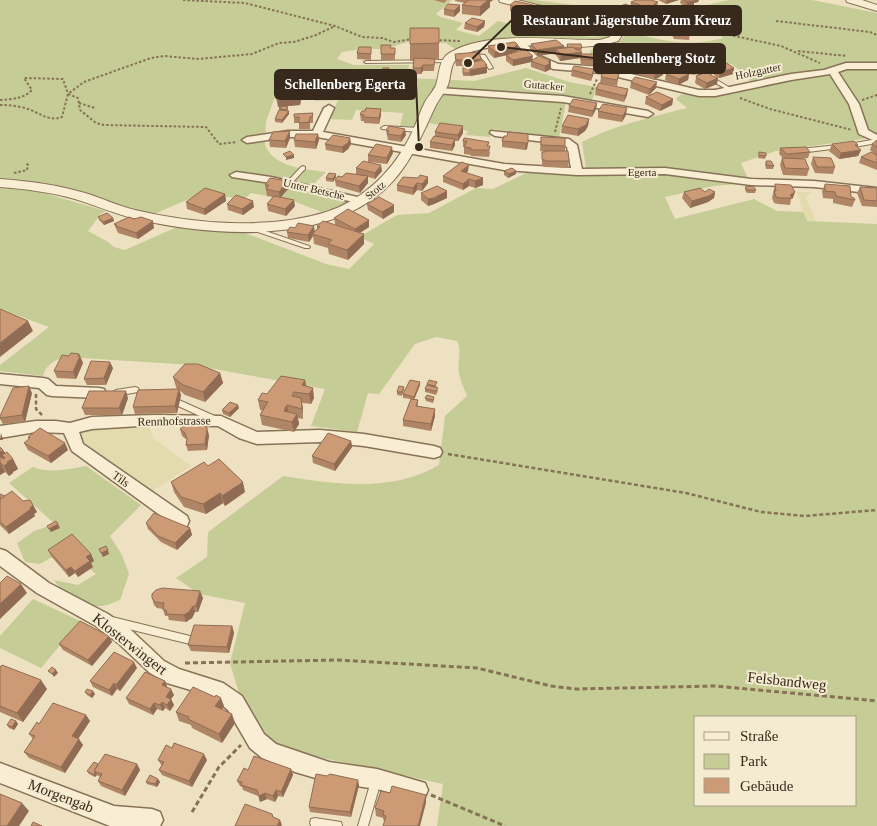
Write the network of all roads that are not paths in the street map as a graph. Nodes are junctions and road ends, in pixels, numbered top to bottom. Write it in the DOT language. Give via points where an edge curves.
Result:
graph roads {
  1 [pos="504,0"];
  2 [pos="640,0"];
  3 [pos="851,0"];
  4 [pos="618,8"];
  5 [pos="877,8"];
  6 [pos="595,19"];
  7 [pos="705,30"];
  8 [pos="520,42"];
  9 [pos="456,52"];
  10 [pos="366,62"];
  11 [pos="877,66"];
  12 [pos="491,68"];
  13 [pos="832,70"];
  14 [pos="707,76"];
  15 [pos="725,90"];
  16 [pos="438,91"];
  17 [pos="324,114"];
  18 [pos="648,114"];
  19 [pos="384,128"];
  20 [pos="419,130"];
  21 [pos="317,134"];
  22 [pos="495,134"];
  23 [pos="247,140"];
  24 [pos="877,140"];
  25 [pos="790,151"];
  26 [pos="408,152"];
  27 [pos="303,168"];
  28 [pos="578,172"];
  29 [pos="236,175"];
  30 [pos="4,178"];
  31 [pos="289,183"];
  32 [pos="877,191"];
  33 [pos="362,201"];
  34 [pos="248,225"];
  35 [pos="308,247"];
  36 [pos="0,379"];
  37 [pos="135,390"];
  38 [pos="99,393"];
  39 [pos="169,398"];
  40 [pos="217,421"];
  41 [pos="67,428"];
  42 [pos="0,432"];
  43 [pos="434,452"];
  44 [pos="181,521"];
  45 [pos="0,556"];
  46 [pos="102,620"];
  47 [pos="194,641"];
  48 [pos="0,773"];
  49 [pos="376,779"];
  50 [pos="418,790"];
  51 [pos="152,820"];
  52 [pos="315,823"];
  53 [pos="338,826"];
  54 [pos="363,826"];
  1 -- 6 [label="street"];
  2 -- 4 [label="street"];
  3 -- 5 [label="street"];
  4 -- 6 [label="street"];
  4 -- 7 [label="lane"];
  6 -- 8 [label="street" via="616,28 614,39 594,44"];
  8 -- 9 [label="street"];
  8 -- 15 [label="street, Holzgatter" via="533,56 556,67 601,70 699,93"];
  9 -- 10 [label="lane"];
  9 -- 12 [label="lane" via="482,56"];
  9 -- 16 [label="street, Stotz"];
  11 -- 13 [label="street, Holzgatter" via="846,66"];
  13 -- 15 [label="street, Holzgatter"];
  13 -- 24 [label="street" via="854,104 863,132"];
  14 -- 15 [label="lane"];
  16 -- 18 [label="street, Gutacker" via="563,99"];
  16 -- 20 [label="street, Stotz"];
  17 -- 21 [label="street"];
  19 -- 20 [label="lane"];
  20 -- 26 [label="street, Stotz"];
  21 -- 23 [label="street, Egerta"];
  21 -- 26 [label="street, Egerta"];
  22 -- 28 [label="street" via="565,141 572,145"];
  24 -- 25 [label="lane" via="823,150"];
  26 -- 28 [label="street, Egerta" via="504,167"];
  26 -- 33 [label="street, Stotz" via="383,185"];
  27 -- 31 [label="lane"];
  28 -- 32 [label="street, Egerta" via="665,172"];
  29 -- 31 [label="street, Unter Betsche"];
  30 -- 34 [label="street, Stotz" via="167,220"];
  31 -- 33 [label="street, Unter Betsche"];
  33 -- 34 [label="street, Stotz" via="314,219"];
  34 -- 35 [label="lane"];
  36 -- 38 [label="street" via="43,383 52,390"];
  37 -- 38 [label="lane"];
  39 -- 40 [label="lane"];
  40 -- 41 [label="street, Rennhofstrasse" via="92,423"];
  40 -- 43 [label="street, Rennhofstrasse" via="256,438 320,436"];
  41 -- 42 [label="street, Rennhofstrasse"];
  41 -- 44 [label="street, Tils" via="77,447"];
  45 -- 46 [label="street, Klosterwingert" via="43,588"];
  46 -- 47 [label="lane"];
  46 -- 49 [label="street, Klosterwingert" via="157,667 174,677 216,689 235,703 257,741 269,751 329,772"];
  48 -- 51 [label="street, Morgengab" via="114,817"];
  49 -- 50 [label="street, Klosterwingert"];
  49 -- 54 [label="lane"];
  52 -- 53 [label="lane"];
}
